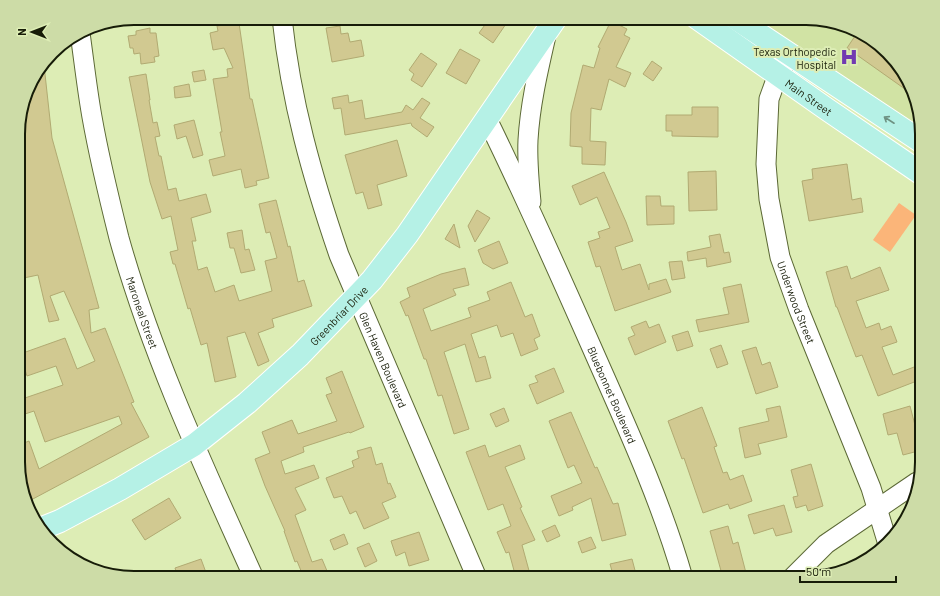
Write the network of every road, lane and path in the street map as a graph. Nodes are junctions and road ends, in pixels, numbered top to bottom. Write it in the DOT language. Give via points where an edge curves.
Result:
graph roads {
  1 [pos="283,25"];
  2 [pos="551,25"];
  3 [pos="707,25"];
  4 [pos="745,25"];
  5 [pos="81,39"];
  6 [pos="791,56"];
  7 [pos="778,74"];
  8 [pos="828,110"];
  9 [pos="487,119"];
  10 [pos="915,137"];
  11 [pos="915,141"];
  12 [pos="915,169"];
  13 [pos="533,215"];
  14 [pos="355,296"];
  15 [pos="194,445"];
  16 [pos="912,485"];
  17 [pos="877,509"];
  18 [pos="47,526"];
  19 [pos="885,537"];
  20 [pos="251,571"];
  21 [pos="474,571"];
  22 [pos="681,571"];
  23 [pos="799,571"];
  1 -- 14 [label="street, Glen Haven Boulevard" via="293,95 308,159"];
  2 -- 9 [label="main road, Greenbriar Drive"];
  2 -- 13 [label="street, Bluebonnet Boulevard" via="536,77 531,108 528,167"];
  3 -- 7 [label="main road, Main Street"];
  4 -- 6 [label="main road"];
  5 -- 15 [label="street, Maroneal Street" via="92,116 120,238 163,370"];
  6 -- 7 [label="street, Underwood Street"];
  10 -- 6 [label="main road, one-way"];
  7 -- 8 [label="main road, Main Street"];
  7 -- 17 [label="street, Underwood Street" via="768,99 766,164 769,199 780,257"];
  8 -- 11 [label="main road" via="857,117 896,143"];
  8 -- 12 [label="main road, Main Street"];
  9 -- 13 [label="street, Bluebonnet Boulevard"];
  9 -- 14 [label="main road, Greenbriar Drive" via="407,235 372,280"];
  13 -- 22 [label="street, Bluebonnet Boulevard" via="638,452 672,540"];
  14 -- 15 [label="main road, Greenbriar Drive" via="300,355 247,403"];
  14 -- 21 [label="street, Glen Haven Boulevard"];
  15 -- 18 [label="main road, Greenbriar Drive" via="120,489"];
  15 -- 20 [label="street, Maroneal Street"];
  16 -- 17 [label="street"];
  17 -- 19 [label="street, Underwood Street"];
  17 -- 23 [label="street" via="826,544"];
}
